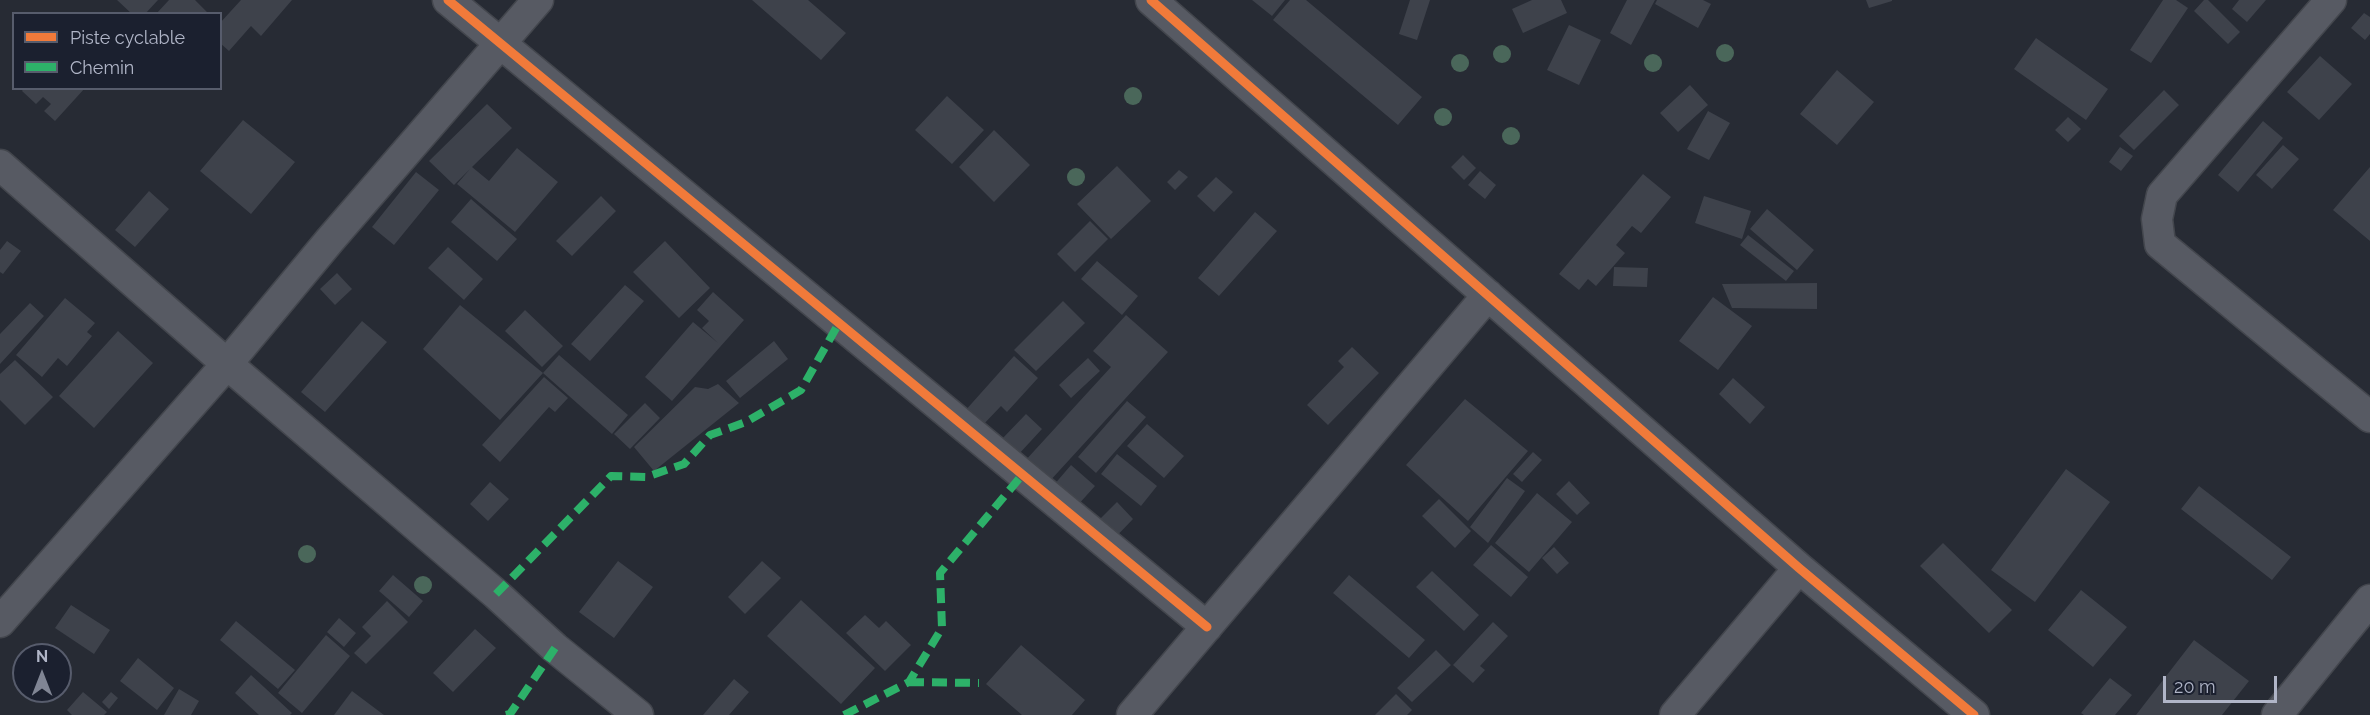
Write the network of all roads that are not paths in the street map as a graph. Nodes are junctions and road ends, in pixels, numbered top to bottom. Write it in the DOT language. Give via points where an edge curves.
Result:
graph roads {
  1 [pos="448,0"];
  2 [pos="538,0"];
  3 [pos="2331,0"];
  4 [pos="1159,2"];
  5 [pos="501,45"];
  6 [pos="0,165"];
  7 [pos="1488,295"];
  8 [pos="227,364"];
  9 [pos="2370,417"];
  10 [pos="1799,568"];
  11 [pos="2370,600"];
  12 [pos="0,622"];
  13 [pos="1207,627"];
  14 [pos="638,715"];
  15 [pos="1132,715"];
  16 [pos="1675,715"];
  17 [pos="1974,715"];
  18 [pos="2277,715"];
  1 -- 5 [label="street"];
  2 -- 5 [label="street"];
  3 -- 9 [label="street" via="2162,195 2157,219 2160,244"];
  4 -- 7 [label="street"];
  5 -- 8 [label="street"];
  5 -- 13 [label="street"];
  6 -- 8 [label="street"];
  7 -- 10 [label="street"];
  7 -- 13 [label="street"];
  8 -- 12 [label="street"];
  8 -- 14 [label="street"];
  10 -- 16 [label="street"];
  10 -- 17 [label="street"];
  11 -- 18 [label="street"];
  13 -- 15 [label="street"];
}
